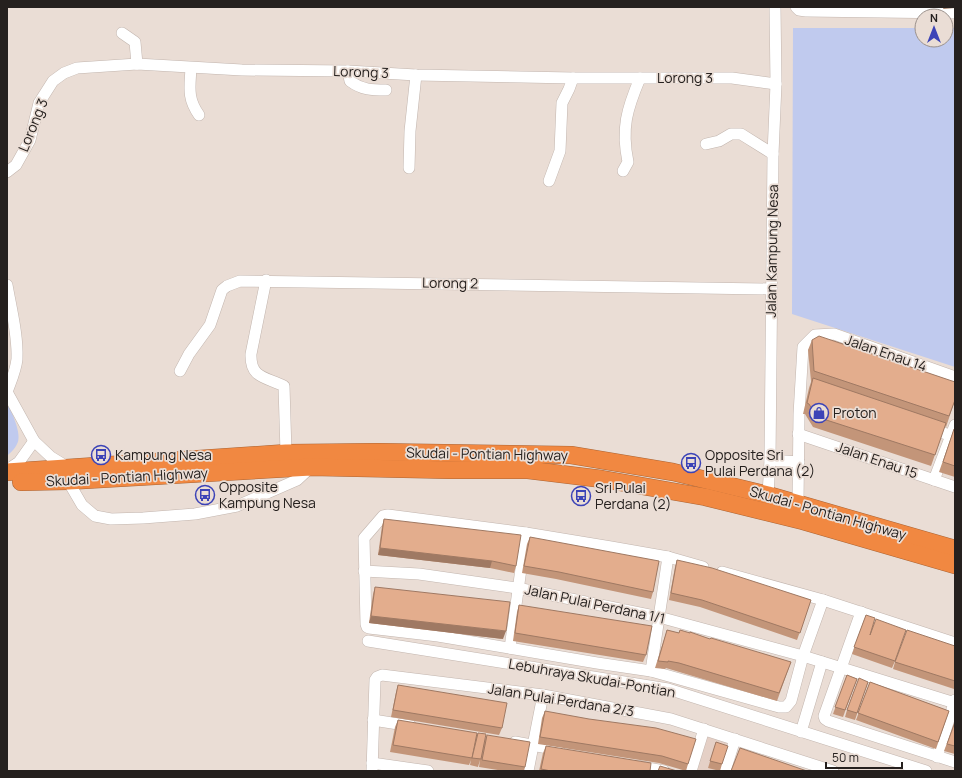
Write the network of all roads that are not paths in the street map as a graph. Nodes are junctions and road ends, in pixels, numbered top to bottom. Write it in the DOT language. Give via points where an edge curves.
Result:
graph roads {
  1 [pos="776,7"];
  2 [pos="796,7"];
  3 [pos="955,13"];
  4 [pos="122,33"];
  5 [pos="137,64"];
  6 [pos="192,68"];
  7 [pos="348,71"];
  8 [pos="416,75"];
  9 [pos="573,78"];
  10 [pos="640,78"];
  11 [pos="776,84"];
  12 [pos="386,90"];
  13 [pos="199,115"];
  14 [pos="706,144"];
  15 [pos="773,154"];
  16 [pos="409,168"];
  17 [pos="623,171"];
  18 [pos="7,172"];
  19 [pos="549,181"];
  20 [pos="266,280"];
  21 [pos="7,285"];
  22 [pos="772,289"];
  23 [pos="180,371"];
  24 [pos="955,377"];
  25 [pos="7,392"];
  26 [pos="955,425"];
  27 [pos="922,426"];
  28 [pos="798,434"];
  29 [pos="953,437"];
  30 [pos="34,441"];
  31 [pos="286,453"];
  32 [pos="770,460"];
  33 [pos="798,462"];
  34 [pos="311,467"];
  35 [pos="7,471"];
  36 [pos="69,474"];
  37 [pos="934,480"];
  38 [pos="7,483"];
  39 [pos="955,487"];
  40 [pos="768,495"];
  41 [pos="798,503"];
  42 [pos="526,533"];
  43 [pos="955,549"];
  44 [pos="668,557"];
  45 [pos="955,565"];
  46 [pos="364,571"];
  47 [pos="517,588"];
  48 [pos="823,600"];
  49 [pos="861,612"];
  50 [pos="659,617"];
  51 [pos="368,641"];
  52 [pos="955,643"];
  53 [pos="510,648"];
  54 [pos="803,656"];
  55 [pos="822,662"];
  56 [pos="841,668"];
  57 [pos="651,671"];
  58 [pos="544,695"];
  59 [pos="955,702"];
  60 [pos="373,720"];
  61 [pos="419,727"];
  62 [pos="704,729"];
  63 [pos="801,732"];
  64 [pos="735,739"];
  65 [pos="503,740"];
  66 [pos="534,744"];
  67 [pos="572,752"];
  68 [pos="937,757"];
  69 [pos="955,762"];
  70 [pos="626,763"];
  71 [pos="372,767"];
  72 [pos="902,767"];
  73 [pos="428,771"];
  74 [pos="528,771"];
  75 [pos="664,771"];
  76 [pos="691,771"];
  77 [pos="725,771"];
  78 [pos="833,771"];
  79 [pos="926,771"];
  1 -- 11 [label="street, Jalan Kampung Nesa"];
  2 -- 3 [label="street" via="798,10 806,11"];
  4 -- 5 [label="street" via="135,42"];
  5 -- 6 [label="street, Lorong 3"];
  5 -- 18 [label="street, Lorong 3" via="77,68 64,73 54,81 39,103 30,140 16,165"];
  6 -- 7 [label="street, Lorong 3"];
  6 -- 13 [label="street" via="190,97"];
  7 -- 8 [label="street, Lorong 3"];
  7 -- 12 [label="street" via="350,81 356,86 367,90"];
  8 -- 9 [label="street, Lorong 3"];
  8 -- 16 [label="street"];
  9 -- 10 [label="street, Lorong 3"];
  9 -- 19 [label="street" via="562,103 560,151"];
  10 -- 11 [label="street, Lorong 3" via="732,78"];
  10 -- 17 [label="street" via="627,113 625,147 628,162"];
  11 -- 15 [label="street, Jalan Kampung Nesa"];
  14 -- 15 [label="street" via="719,141 731,134 740,134"];
  15 -- 22 [label="street, Jalan Kampung Nesa"];
  20 -- 22 [label="street, Lorong 2"];
  20 -- 23 [label="street, Lorong 2" via="240,281 222,290 210,325"];
  20 -- 31 [label="street" via="250,362 259,377 284,386"];
  21 -- 25 [label="street" via="17,359"];
  22 -- 32 [label="street, Jalan Kampung Nesa"];
  24 -- 28 [label="street, Jalan Enau 14" via="834,334 815,335 803,347 805,384"];
  25 -- 30 [label="street"];
  26 -- 29 [label="street"];
  27 -- 29 [label="street"];
  28 -- 33 [label="street"];
  28 -- 37 [label="street, Jalan Enau 15"];
  29 -- 37 [label="street"];
  30 -- 35 [label="street" via="19,462"];
  30 -- 36 [label="street"];
  31 -- 36 [label="highway, Skudai - Pontian Highway"];
  31 -- 40 [label="highway, Skudai - Pontian Highway" via="446,452 571,455 673,472"];
  32 -- 33 [label="street"];
  32 -- 40 [label="street, Jalan Kampung Nesa"];
  33 -- 41 [label="street"];
  34 -- 36 [label="highway, Skudai - Pontian Highway"];
  34 -- 36 [label="street" via="297,480 237,506 194,514 111,519 95,516 82,505"];
  34 -- 45 [label="highway, Skudai - Pontian Highway" via="528,470 602,479 705,496"];
  35 -- 36 [label="highway, Skudai - Pontian Highway"];
  36 -- 38 [label="highway, Skudai - Pontian Highway"];
  37 -- 39 [label="street, Jalan Enau 15"];
  40 -- 41 [label="highway, Skudai - Pontian Highway"];
  41 -- 43 [label="highway, Skudai - Pontian Highway"];
  42 -- 44 [label="street"];
  42 -- 46 [label="street" via="383,516 364,538"];
  42 -- 47 [label="street"];
  44 -- 48 [label="street"];
  44 -- 50 [label="street"];
  46 -- 47 [label="street, Jalan Pulai Perdana 1/1" via="419,574"];
  46 -- 53 [label="street" via="366,626"];
  47 -- 50 [label="street, Jalan Pulai Perdana 1/1"];
  47 -- 53 [label="street"];
  48 -- 49 [label="street"];
  48 -- 54 [label="street"];
  49 -- 52 [label="street"];
  49 -- 56 [label="street"];
  50 -- 54 [label="street, Jalan Pulai Perdana 1/1"];
  50 -- 57 [label="street"];
  51 -- 63 [label="street, Lebuhraya Skudai-Pontian" via="668,689"];
  53 -- 57 [label="street"];
  54 -- 55 [label="street, Jalan Pulai Perdana 1/1"];
  54 -- 57 [label="street" via="791,701 786,707"];
  55 -- 56 [label="street, Jalan Pulai Perdana 1/1"];
  55 -- 63 [label="street"];
  56 -- 59 [label="street, Jalan Pulai Perdana 1/1"];
  56 -- 68 [label="street" via="825,719"];
  58 -- 60 [label="street, Jalan Pulai Perdana 2/3" via="382,675 375,680"];
  58 -- 62 [label="street, Jalan Pulai Perdana 2/3" via="671,719"];
  58 -- 66 [label="street"];
  59 -- 68 [label="street"];
  60 -- 61 [label="street"];
  60 -- 71 [label="street, Jalan Pulai Perdana 2/3"];
  62 -- 64 [label="street, Jalan Pulai Perdana 2/3"];
  62 -- 76 [label="street"];
  63 -- 72 [label="street, Lebuhraya Skudai-Pontian"];
  64 -- 77 [label="street"];
  64 -- 78 [label="street, Jalan Pulai Perdana 2/3"];
  65 -- 66 [label="street"];
  66 -- 67 [label="street"];
  66 -- 74 [label="street"];
  68 -- 69 [label="street"];
  70 -- 75 [label="street"];
  71 -- 73 [label="street"];
  72 -- 79 [label="street, Lebuhraya Skudai-Pontian"];
}
